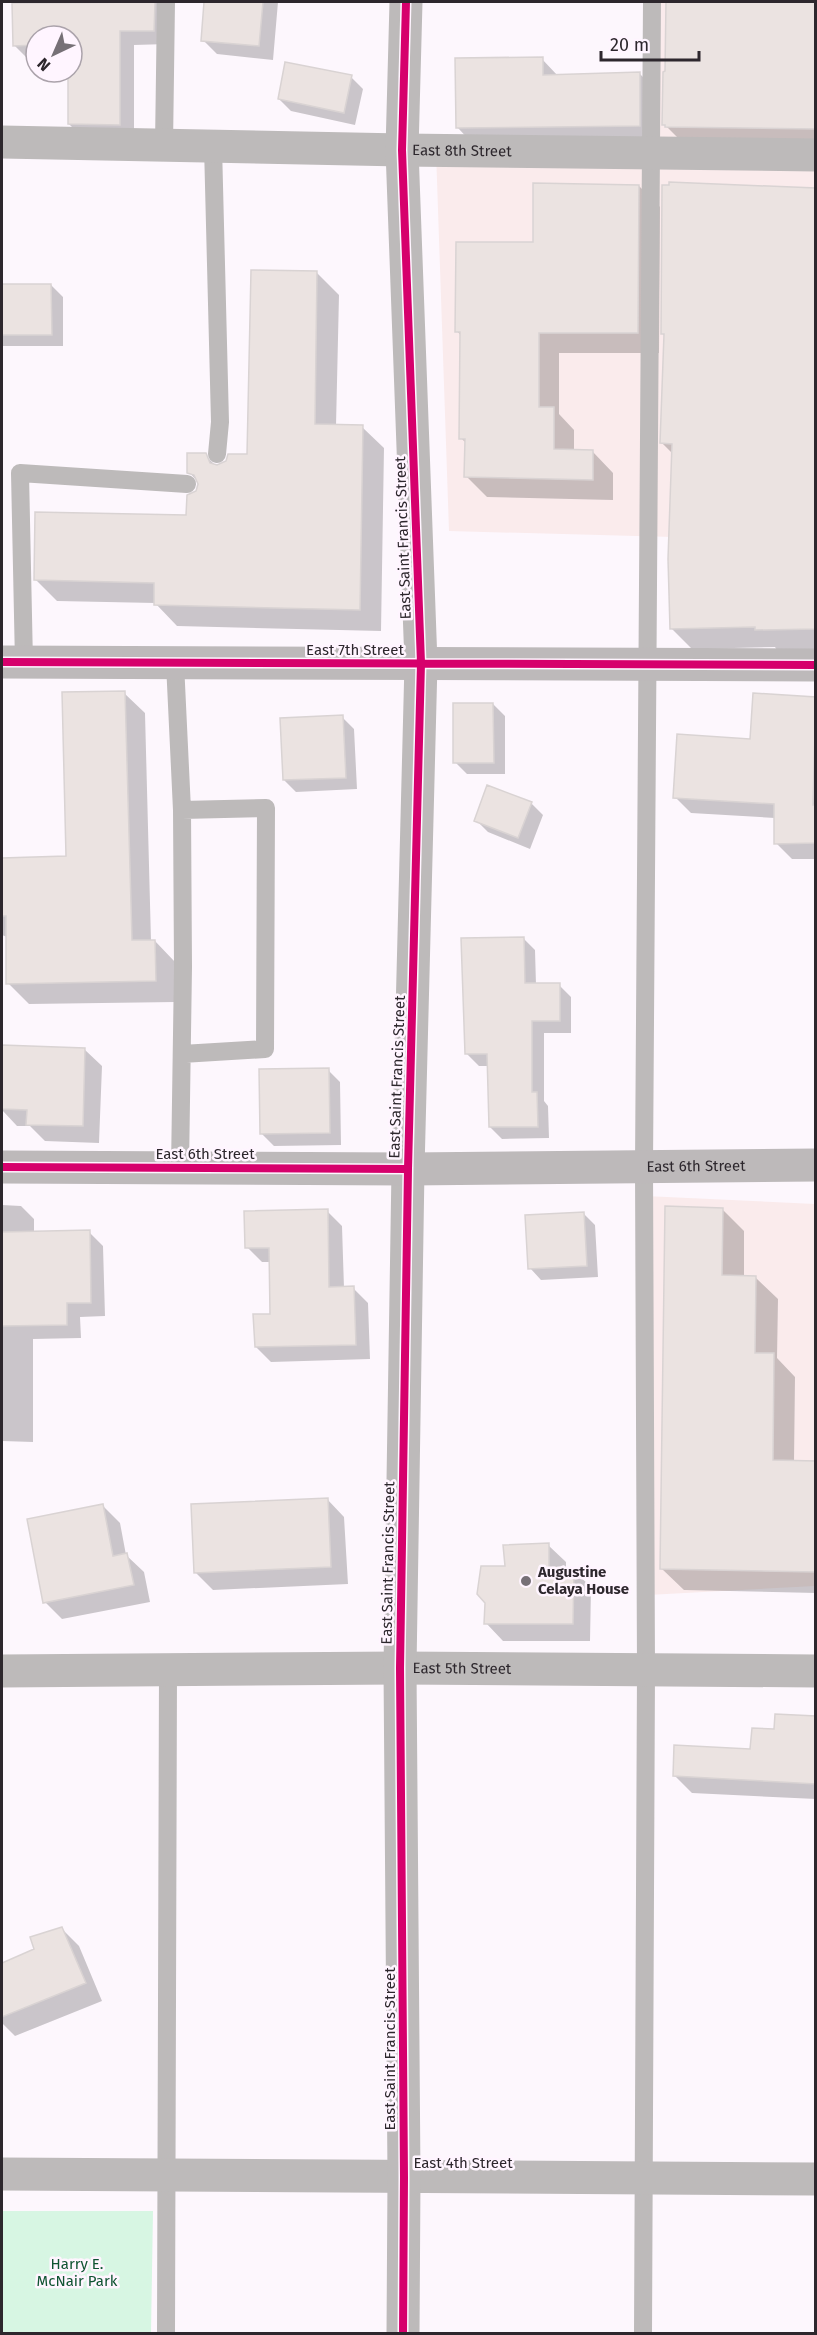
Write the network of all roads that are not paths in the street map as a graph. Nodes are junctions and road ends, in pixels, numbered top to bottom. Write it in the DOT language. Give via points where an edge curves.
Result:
graph roads {
  1 [pos="166,2"];
  2 [pos="406,2"];
  3 [pos="652,2"];
  4 [pos="2,142"];
  5 [pos="164,145"];
  6 [pos="213,146"];
  7 [pos="402,150"];
  8 [pos="651,154"];
  9 [pos="816,155"];
  10 [pos="217,454"];
  11 [pos="187,484"];
  12 [pos="13,663"];
  13 [pos="175,663"];
  14 [pos="421,663"];
  15 [pos="648,664"];
  16 [pos="816,665"];
  17 [pos="182,810"];
  18 [pos="182,1054"];
  19 [pos="816,1165"];
  20 [pos="2,1167"];
  21 [pos="644,1167"];
  22 [pos="180,1168"];
  23 [pos="408,1169"];
  24 [pos="400,1668"];
  25 [pos="168,1670"];
  26 [pos="646,1670"];
  27 [pos="2,1671"];
  28 [pos="816,1671"];
  29 [pos="2,2174"];
  30 [pos="167,2175"];
  31 [pos="404,2177"];
  32 [pos="645,2178"];
  33 [pos="816,2179"];
  34 [pos="166,2334"];
  35 [pos="403,2334"];
  36 [pos="644,2334"];
  1 -- 5 [label="lane"];
  2 -- 7 [label="street, East Saint Francis Street"];
  3 -- 8 [label="lane"];
  4 -- 5 [label="street, East 8th Street"];
  5 -- 6 [label="street, East 8th Street"];
  6 -- 7 [label="street, East 8th Street"];
  6 -- 10 [label="lane" via="220,422"];
  7 -- 8 [label="street, East 8th Street"];
  7 -- 14 [label="street, East Saint Francis Street"];
  8 -- 9 [label="street, East 8th Street"];
  8 -- 15 [label="lane"];
  11 -- 12 [label="lane" via="20,473"];
  12 -- 13 [label="main road, East 7th Street"];
  13 -- 14 [label="main road, East 7th Street"];
  13 -- 17 [label="lane"];
  14 -- 15 [label="main road, East 7th Street"];
  14 -- 23 [label="street, East Saint Francis Street"];
  15 -- 16 [label="main road, East 7th Street"];
  15 -- 21 [label="lane"];
  17 -- 18 [label="lane"];
  17 -- 18 [label="lane" via="266,808 265,1049"];
  18 -- 22 [label="lane"];
  19 -- 21 [label="main road, East 6th Street"];
  20 -- 22 [label="main road, East 6th Street"];
  21 -- 23 [label="main road, East 6th Street"];
  21 -- 26 [label="lane"];
  22 -- 23 [label="main road, East 6th Street"];
  23 -- 24 [label="street, East Saint Francis Street"];
  24 -- 25 [label="street, East 5th Street"];
  24 -- 26 [label="street, East 5th Street"];
  24 -- 31 [label="street, East Saint Francis Street"];
  25 -- 27 [label="street, East 5th Street"];
  25 -- 30 [label="lane"];
  26 -- 28 [label="street, East 5th Street"];
  26 -- 32 [label="lane"];
  29 -- 30 [label="street, East 4th Street"];
  30 -- 31 [label="street, East 4th Street"];
  30 -- 34 [label="lane"];
  31 -- 32 [label="street, East 4th Street"];
  31 -- 35 [label="street, East Saint Francis Street"];
  32 -- 33 [label="street, East 4th Street"];
  32 -- 36 [label="lane"];
}
